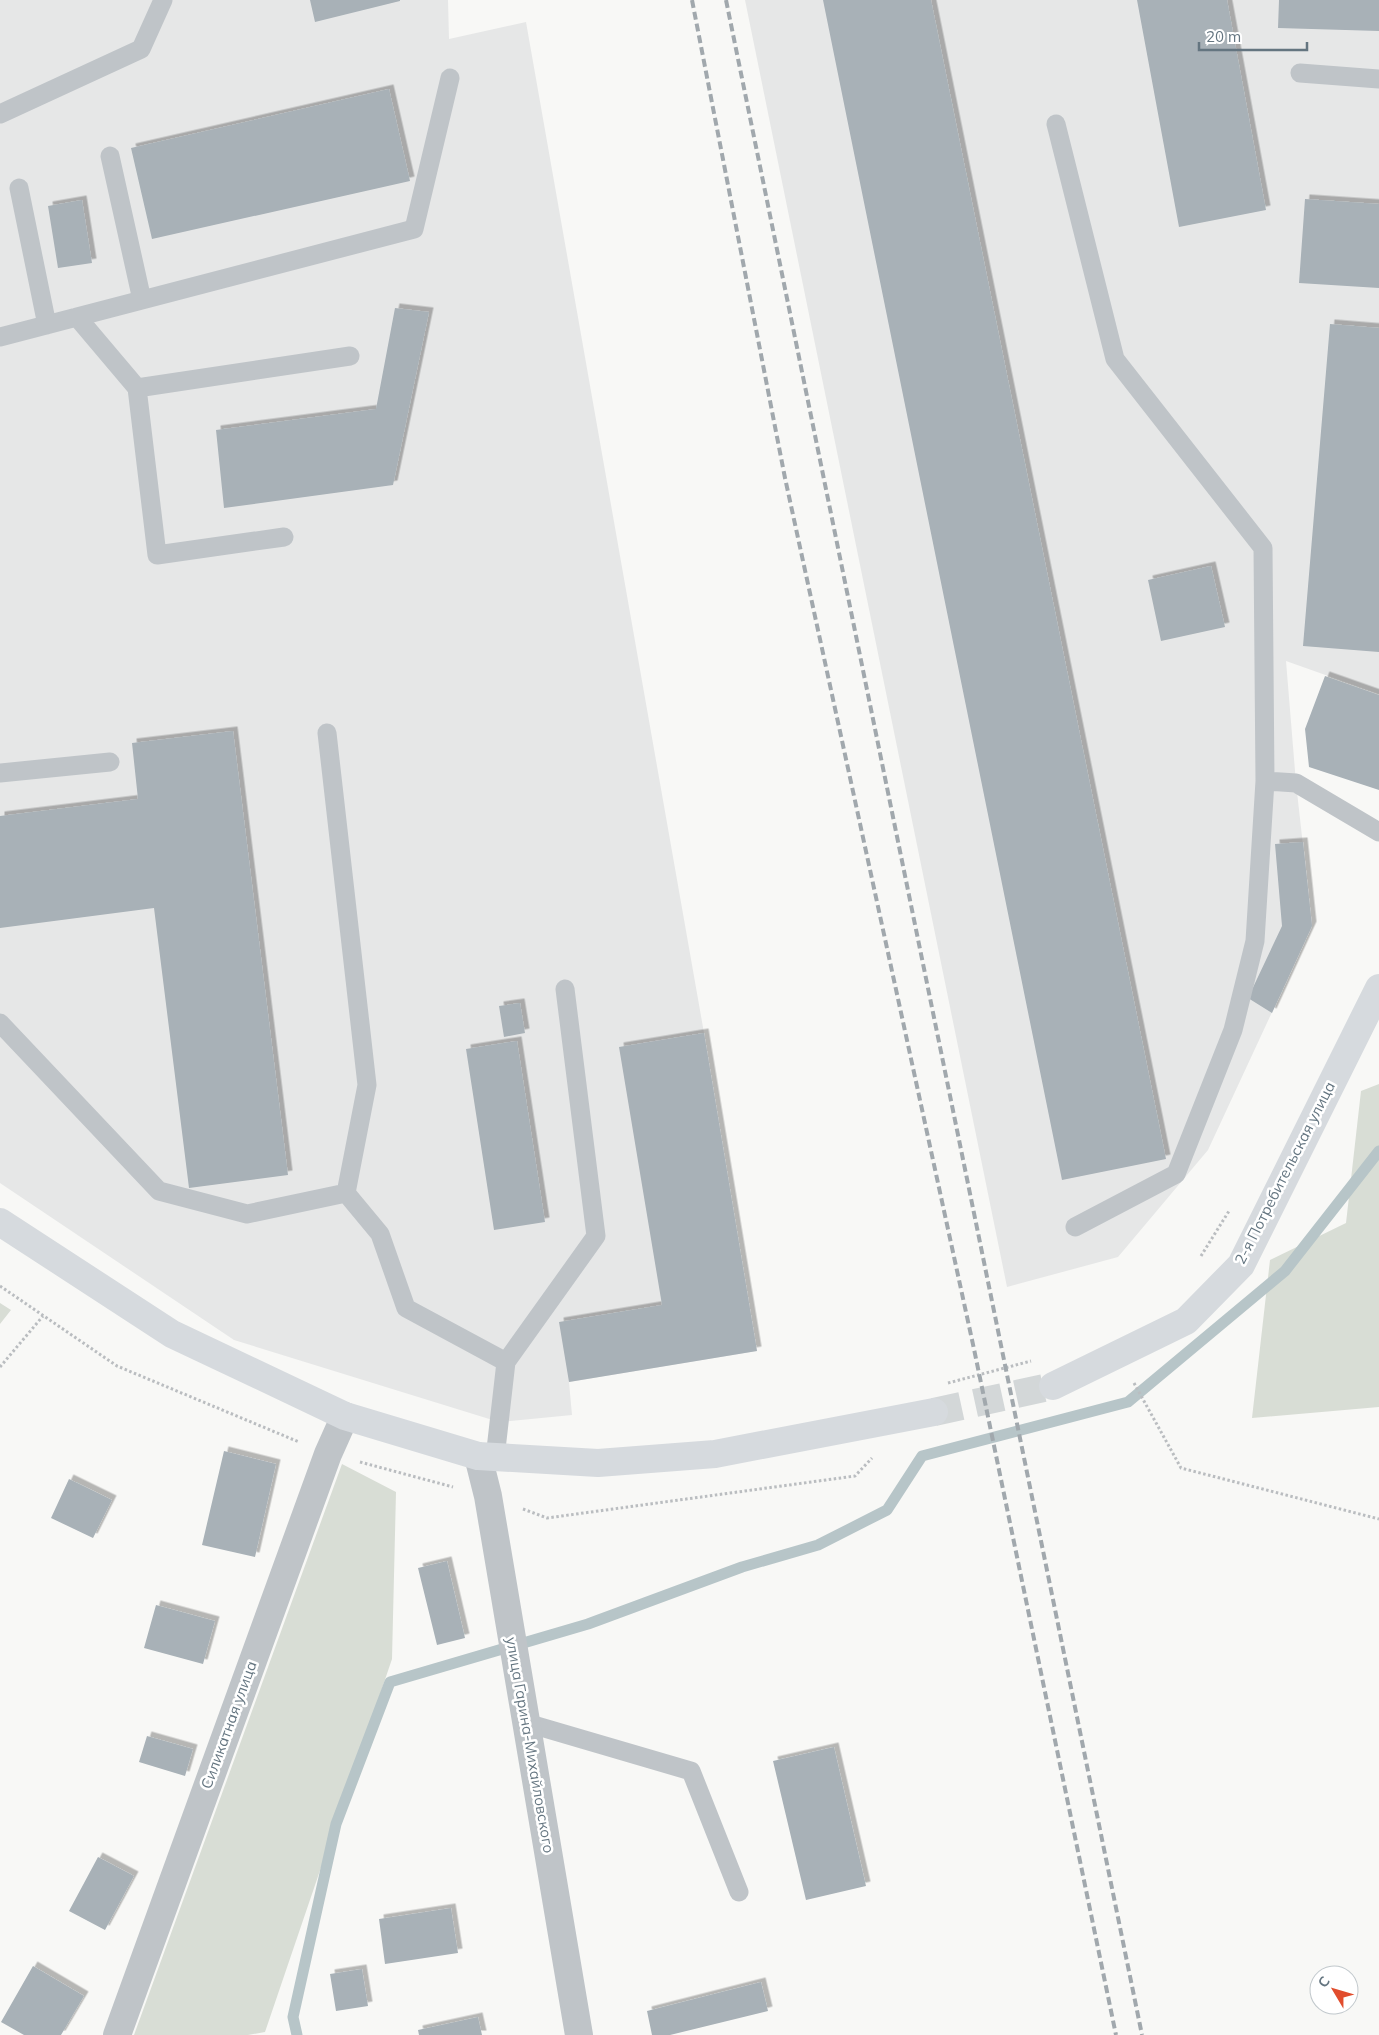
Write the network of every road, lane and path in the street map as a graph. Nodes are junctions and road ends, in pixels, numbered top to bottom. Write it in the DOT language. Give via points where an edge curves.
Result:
graph roads {
  1 [pos="163,0"];
  2 [pos="1300,73"];
  3 [pos="450,78"];
  4 [pos="1379,79"];
  5 [pos="0,114"];
  6 [pos="1056,124"];
  7 [pos="110,156"];
  8 [pos="19,188"];
  9 [pos="142,300"];
  10 [pos="77,317"];
  11 [pos="48,325"];
  12 [pos="0,337"];
  13 [pos="350,356"];
  14 [pos="137,388"];
  15 [pos="284,537"];
  16 [pos="327,733"];
  17 [pos="110,762"];
  18 [pos="0,773"];
  19 [pos="1265,781"];
  20 [pos="1379,832"];
  21 [pos="565,989"];
  22 [pos="1376,998"];
  23 [pos="0,1023"];
  24 [pos="346,1193"];
  25 [pos="1229,1210"];
  26 [pos="0,1222"];
  27 [pos="1075,1227"];
  28 [pos="1200,1258"];
  29 [pos="0,1286"];
  30 [pos="43,1316"];
  31 [pos="1118,1354"];
  32 [pos="1037,1360"];
  33 [pos="506,1362"];
  34 [pos="0,1368"];
  35 [pos="947,1383"];
  36 [pos="1053,1386"];
  37 [pos="934,1412"];
  38 [pos="345,1416"];
  39 [pos="328,1454"];
  40 [pos="874,1456"];
  41 [pos="487,1457"];
  42 [pos="488,1496"];
  43 [pos="1379,1519"];
  44 [pos="527,1724"];
  45 [pos="739,1892"];
  46 [pos="117,2035"];
  47 [pos="579,2035"];
  1 -- 5 [label="lane" via="141,49"];
  2 -- 4 [label="lane"];
  3 -- 9 [label="lane" via="414,229"];
  6 -- 19 [label="lane" via="1115,359 1263,548"];
  7 -- 9 [label="lane"];
  8 -- 11 [label="lane"];
  9 -- 10 [label="lane"];
  10 -- 11 [label="lane"];
  10 -- 14 [label="lane"];
  11 -- 12 [label="lane"];
  13 -- 14 [label="lane"];
  14 -- 15 [label="lane" via="157,555"];
  16 -- 24 [label="lane" via="367,1085"];
  17 -- 18 [label="lane"];
  19 -- 20 [label="lane" via="1296,783"];
  19 -- 27 [label="lane" via="1255,941 1233,1030 1176,1174"];
  21 -- 33 [label="lane" via="596,1236"];
  22 -- 31 [label="street, 2-я Потребительская улица" via="1241,1265 1186,1321"];
  23 -- 24 [label="lane" via="159,1191 247,1214"];
  24 -- 33 [label="lane" via="380,1234 406,1308"];
  25 -- 28 [label="path"];
  26 -- 38 [label="street" via="172,1334"];
  29 -- 30 [label="path"];
  30 -- 34 [label="path"];
  30 -- 39 [label="path" via="117,1366"];
  31 -- 36 [label="street, 2-я Потребительская улица"];
  31 -- 43 [label="path" via="1181,1468"];
  32 -- 35 [label="path"];
  33 -- 41 [label="lane"];
  37 -- 41 [label="street" via="715,1454 598,1463"];
  38 -- 39 [label="street, Силикатная улица"];
  38 -- 41 [label="street"];
  39 -- 42 [label="path"];
  39 -- 46 [label="street, Силикатная улица"];
  40 -- 42 [label="path" via="855,1476 546,1518"];
  41 -- 42 [label="street, улица Гарина-Михайловского"];
  42 -- 44 [label="street, улица Гарина-Михайловского"];
  44 -- 45 [label="lane" via="691,1771"];
  44 -- 47 [label="street, улица Гарина-Михайловского"];
}
